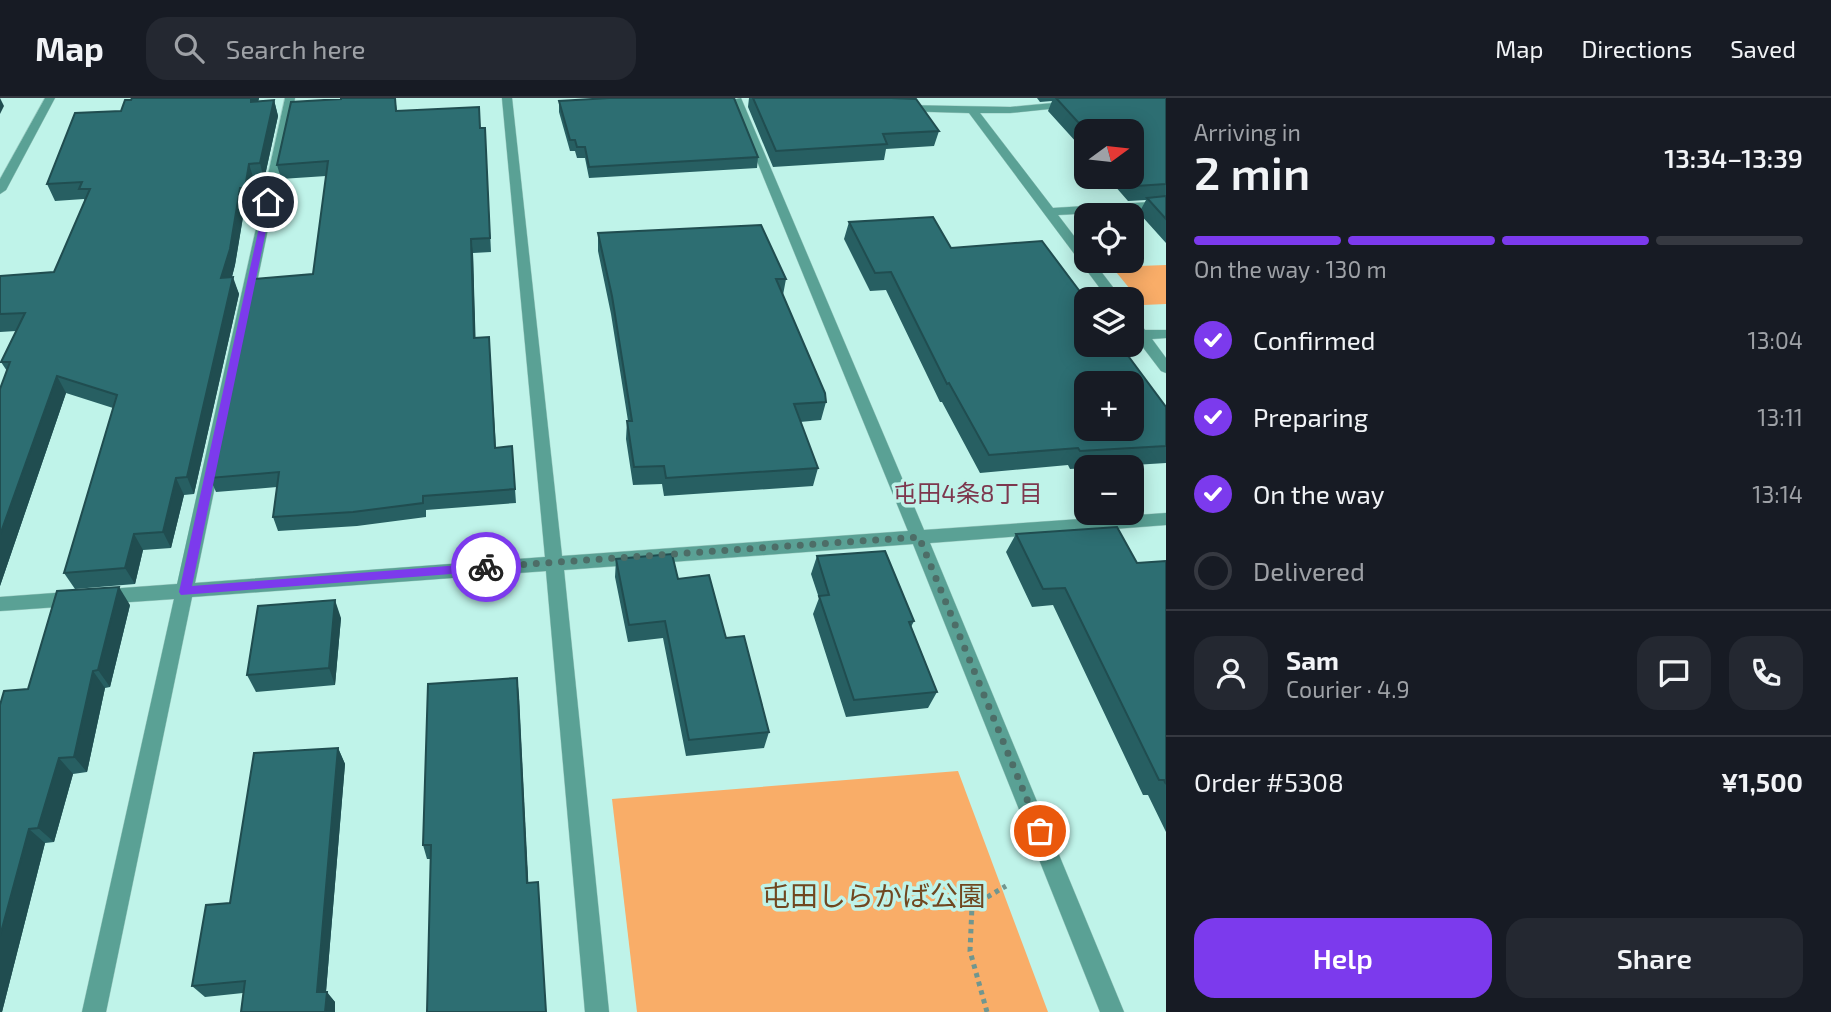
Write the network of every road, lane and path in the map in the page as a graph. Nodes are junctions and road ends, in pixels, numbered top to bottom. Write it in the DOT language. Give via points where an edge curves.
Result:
graph roads {
  1 [pos="50,98"];
  2 [pos="290,98"];
  3 [pos="507,98"];
  4 [pos="738,100"];
  5 [pos="1078,101"];
  6 [pos="890,107"];
  7 [pos="973,111"];
  8 [pos="0,190"];
  9 [pos="1166,205"];
  10 [pos="1049,212"];
  11 [pos="1106,287"];
  12 [pos="1166,334"];
  13 [pos="1144,335"];
  14 [pos="1144,338"];
  15 [pos="1166,368"];
  16 [pos="1166,519"];
  17 [pos="919,537"];
  18 [pos="554,562"];
  19 [pos="185,592"];
  20 [pos="0,604"];
  21 [pos="1006,886"];
  22 [pos="94,1012"];
  23 [pos="597,1012"];
  24 [pos="987,1012"];
  25 [pos="1112,1012"];
  1 -- 8 [label="street"];
  2 -- 19 [label="street"];
  3 -- 18 [label="street"];
  4 -- 17 [label="street"];
  5 -- 7 [label="street"];
  6 -- 7 [label="street"];
  7 -- 10 [label="street"];
  9 -- 10 [label="street"];
  10 -- 11 [label="street"];
  12 -- 13 [label="street"];
  14 -- 15 [label="street"];
  16 -- 17 [label="street"];
  17 -- 18 [label="street"];
  17 -- 25 [label="street"];
  18 -- 19 [label="street"];
  18 -- 23 [label="street"];
  19 -- 20 [label="street"];
  19 -- 22 [label="street"];
  21 -- 24 [label="path" via="972,906 970,951"];
}
